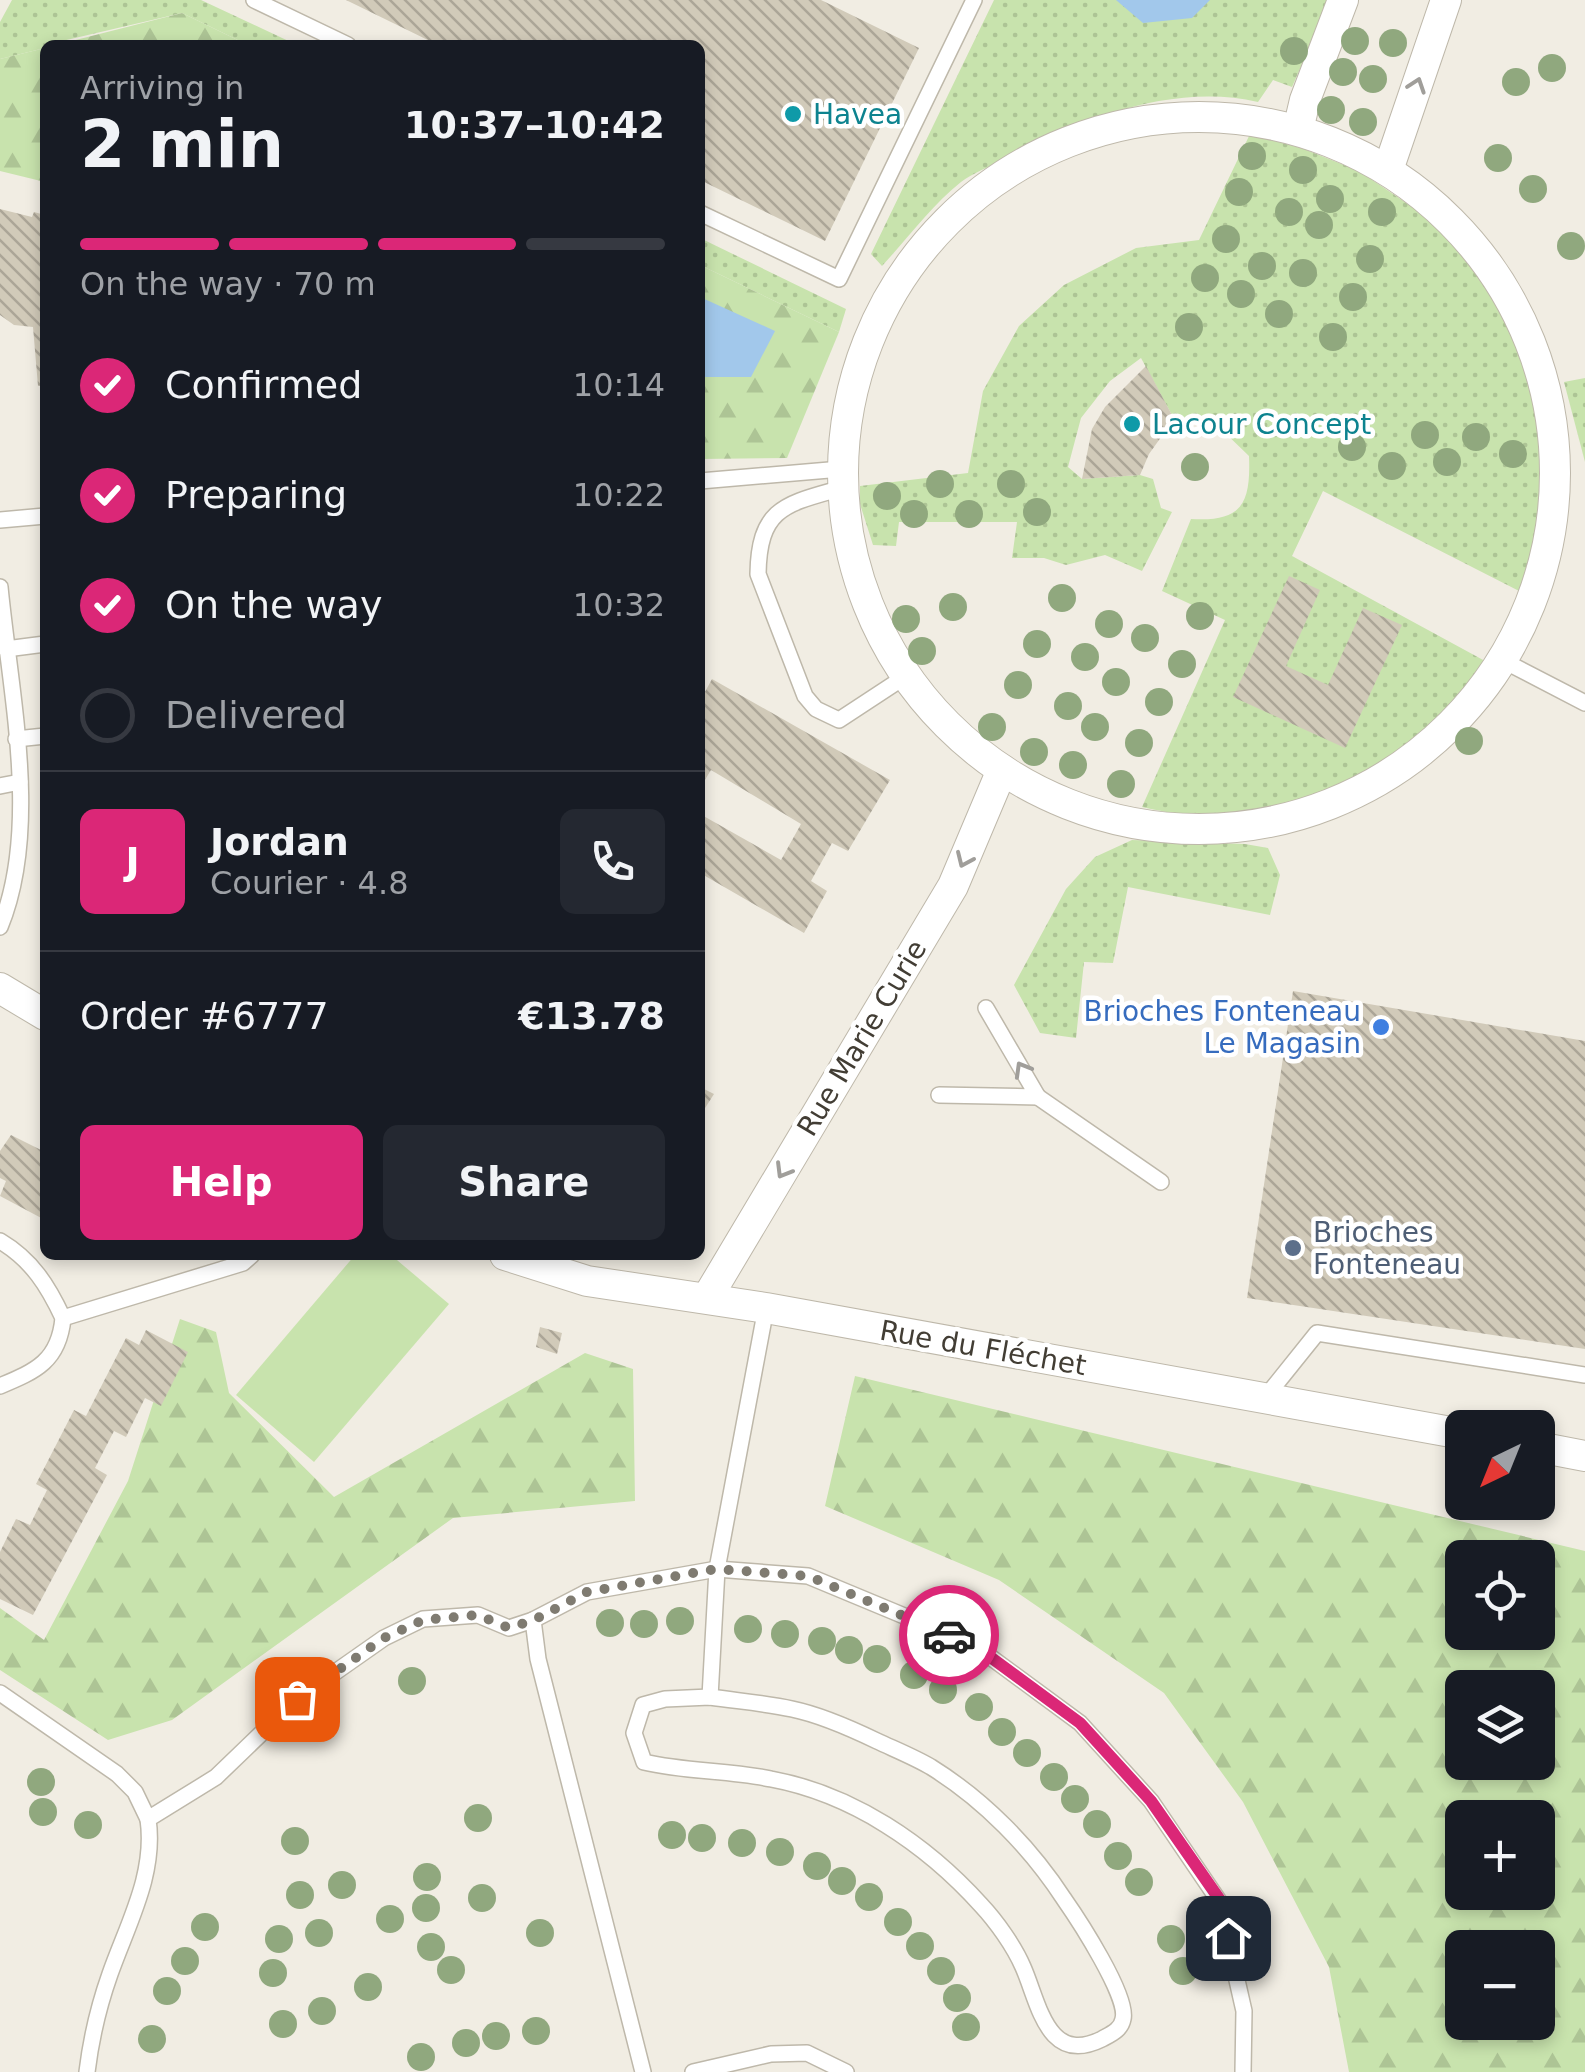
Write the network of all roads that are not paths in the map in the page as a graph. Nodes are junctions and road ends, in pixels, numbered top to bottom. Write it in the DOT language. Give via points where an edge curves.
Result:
graph roads {
  1 [pos="254,0"];
  2 [pos="974,0"];
  3 [pos="1343,0"];
  4 [pos="1446,0"];
  5 [pos="338,40"];
  6 [pos="1298,130"];
  7 [pos="1388,170"];
  8 [pos="705,215"];
  9 [pos="842,478"];
  10 [pos="705,482"];
  11 [pos="40,516"];
  12 [pos="0,520"];
  13 [pos="0,587"];
  14 [pos="40,645"];
  15 [pos="6,648"];
  16 [pos="1504,661"];
  17 [pos="906,676"];
  18 [pos="1585,703"];
  19 [pos="40,737"];
  20 [pos="16,739"];
  21 [pos="1002,770"];
  22 [pos="20,782"];
  23 [pos="0,786"];
  24 [pos="0,927"];
  25 [pos="0,988"];
  26 [pos="986,1008"];
  27 [pos="40,1012"];
  28 [pos="938,1096"];
  29 [pos="1038,1097"];
  30 [pos="1162,1182"];
  31 [pos="0,1242"];
  32 [pos="246,1260"];
  33 [pos="521,1260"];
  34 [pos="708,1298"];
  35 [pos="766,1308"];
  36 [pos="63,1318"];
  37 [pos="1585,1375"];
  38 [pos="0,1386"];
  39 [pos="1264,1399"];
  40 [pos="1445,1431"];
  41 [pos="1555,1451"];
  42 [pos="1585,1456"];
  43 [pos="716,1569"];
  44 [pos="534,1620"];
  45 [pos="0,1694"];
  46 [pos="710,1697"];
  47 [pos="148,1819"];
  48 [pos="87,2072"];
  49 [pos="642,2072"];
  50 [pos="693,2072"];
  51 [pos="846,2072"];
  52 [pos="1242,2072"];
  1 -- 5 [label="lane"];
  2 -- 8 [label="lane" via="839,279"];
  3 -- 6 [label="street"];
  7 -- 4 [label="street, one-way"];
  6 -- 7 [label="street"];
  6 -- 9 [label="street" via="1242,119 1149,119 1076,137 1008,170 946,222 902,274 867,340 848,411"];
  7 -- 16 [label="street" via="1472,244 1514,305 1542,374 1556,447 1553,522 1536,594"];
  9 -- 10 [label="lane"];
  9 -- 17 [label="street" via="854,565 875,623"];
  9 -- 17 [label="lane" via="772,517 758,574 816,709 839,720"];
  11 -- 12 [label="lane"];
  13 -- 15 [label="lane"];
  14 -- 15 [label="lane"];
  15 -- 20 [label="lane"];
  16 -- 18 [label="lane"];
  16 -- 21 [label="street" via="1446,728 1373,786 1288,819 1240,828 1141,826 1062,802"];
  17 -- 21 [label="street" via="932,710"];
  19 -- 20 [label="lane"];
  20 -- 22 [label="lane"];
  21 -- 34 [label="street, Rue Marie Curie, one-way" via="953,886"];
  22 -- 23 [label="lane"];
  22 -- 24 [label="lane" via="10,902"];
  25 -- 27 [label="street"];
  29 -- 26 [label="lane, one-way"];
  28 -- 29 [label="lane"];
  29 -- 30 [label="lane"];
  31 -- 36 [label="lane" via="30,1263"];
  32 -- 36 [label="lane"];
  33 -- 34 [label="street, Rue du Fléchet" via="587,1281"];
  34 -- 35 [label="street, Rue du Fléchet"];
  35 -- 39 [label="street, Rue du Fléchet"];
  35 -- 43 [label="lane"];
  36 -- 38 [label="lane" via="54,1352 38,1370"];
  37 -- 39 [label="lane" via="1317,1333"];
  39 -- 40 [label="street, Rue du Fléchet"];
  41 -- 42 [label="street"];
  43 -- 44 [label="lane" via="587,1592"];
  43 -- 46 [label="lane"];
  43 -- 52 [label="lane" via="808,1576 874,1602 974,1645 1080,1723 1151,1801 1220,1900 1244,2011"];
  44 -- 47 [label="lane" via="509,1628 478,1615 423,1620 384,1638 297,1699 216,1777"];
  44 -- 49 [label="lane" via="538,1659"];
  45 -- 47 [label="lane" via="116,1774 135,1792"];
  46 -- 46 [label="lane" via="643,1704 634,1733 644,1762 770,1778 823,1792 890,1827 983,1907 1021,1962 1046,2028 1079,2046 1118,2030 1123,2006 1088,1935 1044,1868 993,1813 931,1767 850,1728 794,1709"];
  47 -- 48 [label="lane" via="148,1869 108,1980"];
  50 -- 51 [label="lane" via="772,2054 808,2054"];
}
